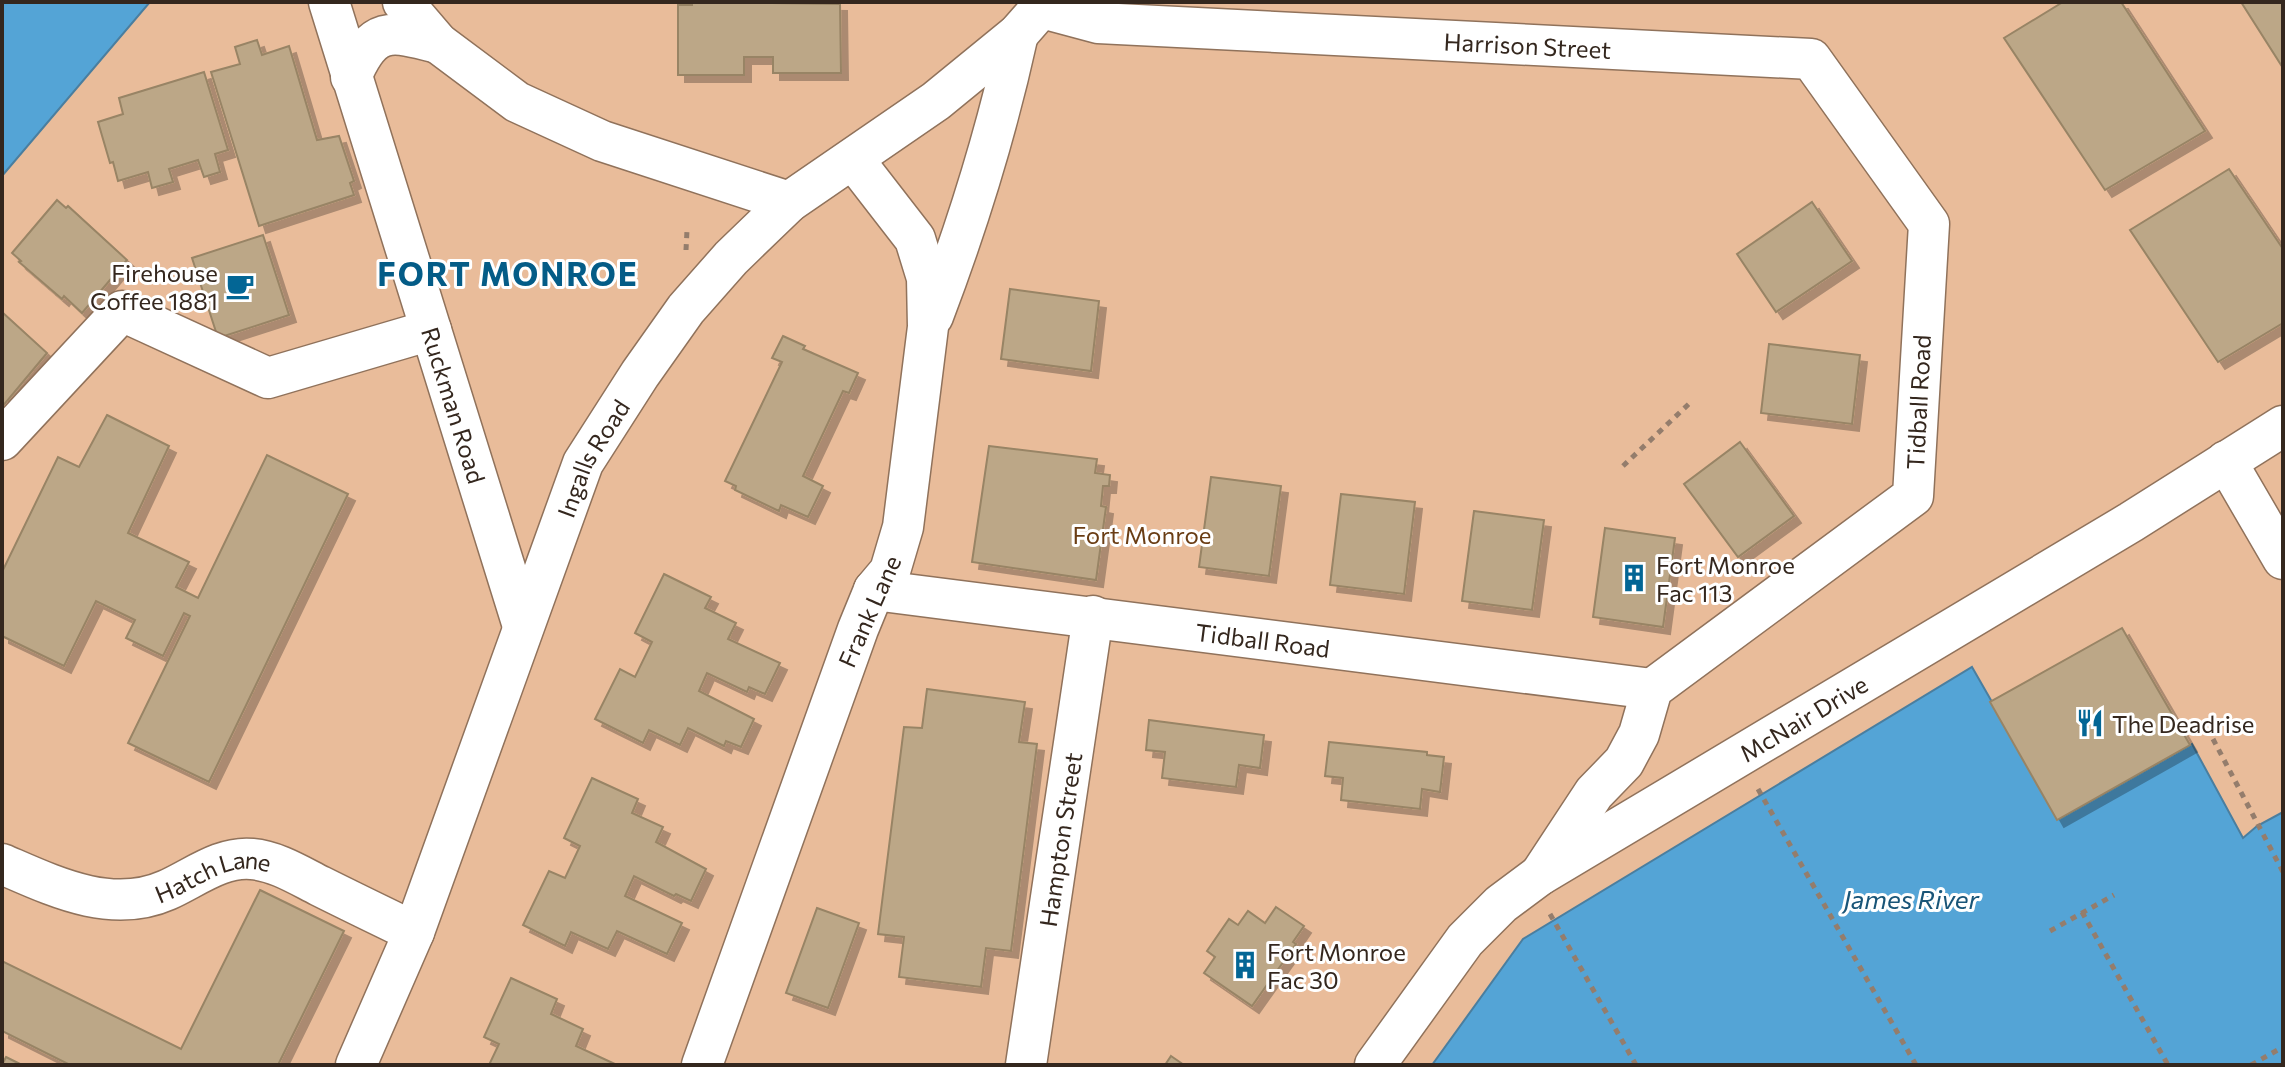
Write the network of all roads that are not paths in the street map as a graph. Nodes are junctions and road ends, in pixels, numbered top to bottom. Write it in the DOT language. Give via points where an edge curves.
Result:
graph roads {
  1 [pos="329,2"];
  2 [pos="403,2"];
  3 [pos="1035,15"];
  4 [pos="438,43"];
  5 [pos="351,77"];
  6 [pos="853,159"];
  7 [pos="789,202"];
  8 [pos="1929,224"];
  9 [pos="928,327"];
  10 [pos="431,330"];
  11 [pos="2283,426"];
  12 [pos="2,440"];
  13 [pos="2226,461"];
  14 [pos="2283,559"];
  15 [pos="874,590"];
  16 [pos="1093,616"];
  17 [pos="523,626"];
  18 [pos="1652,689"];
  19 [pos="2,864"];
  20 [pos="1543,890"];
  21 [pos="414,932"];
  22 [pos="356,1065"];
  23 [pos="702,1065"];
  24 [pos="1026,1065"];
  25 [pos="1375,1065"];
  1 -- 5 [label="street, Ruckman Road"];
  2 -- 4 [label="street"];
  3 -- 6 [label="street, Ingalls Road" via="936,101"];
  3 -- 8 [label="street, Harrison Street" via="1098,23 1811,59"];
  3 -- 9 [label="street"];
  4 -- 5 [label="street" via="399,33 381,37 363,49"];
  4 -- 7 [label="street" via="517,102 602,141"];
  5 -- 10 [label="street, Ruckman Road"];
  6 -- 7 [label="street, Ingalls Road"];
  6 -- 9 [label="street, Frank Lane" via="915,239 927,278"];
  7 -- 17 [label="street, Ingalls Road" via="686,309 583,463"];
  8 -- 18 [label="street, Tidball Road" via="1913,496"];
  9 -- 15 [label="street, Frank Lane" via="903,527 890,571"];
  10 -- 12 [label="street" via="268,378 122,311"];
  10 -- 17 [label="street, Ruckman Road"];
  11 -- 13 [label="street, McNair Drive"];
  13 -- 14 [label="street"];
  13 -- 20 [label="street, McNair Drive"];
  15 -- 16 [label="street, Tidball Road"];
  15 -- 23 [label="street, Frank Lane"];
  16 -- 18 [label="street, Tidball Road"];
  16 -- 24 [label="street, Hampton Street"];
  17 -- 21 [label="street, Ingalls Road"];
  18 -- 20 [label="street" via="1624,762 1594,793"];
  19 -- 21 [label="street, Hatch Lane" via="63,890 135,900 213,866 254,859 286,869"];
  20 -- 25 [label="street, McNair Drive" via="1501,904 1465,940"];
  21 -- 22 [label="street, Ingalls Road"];
}
